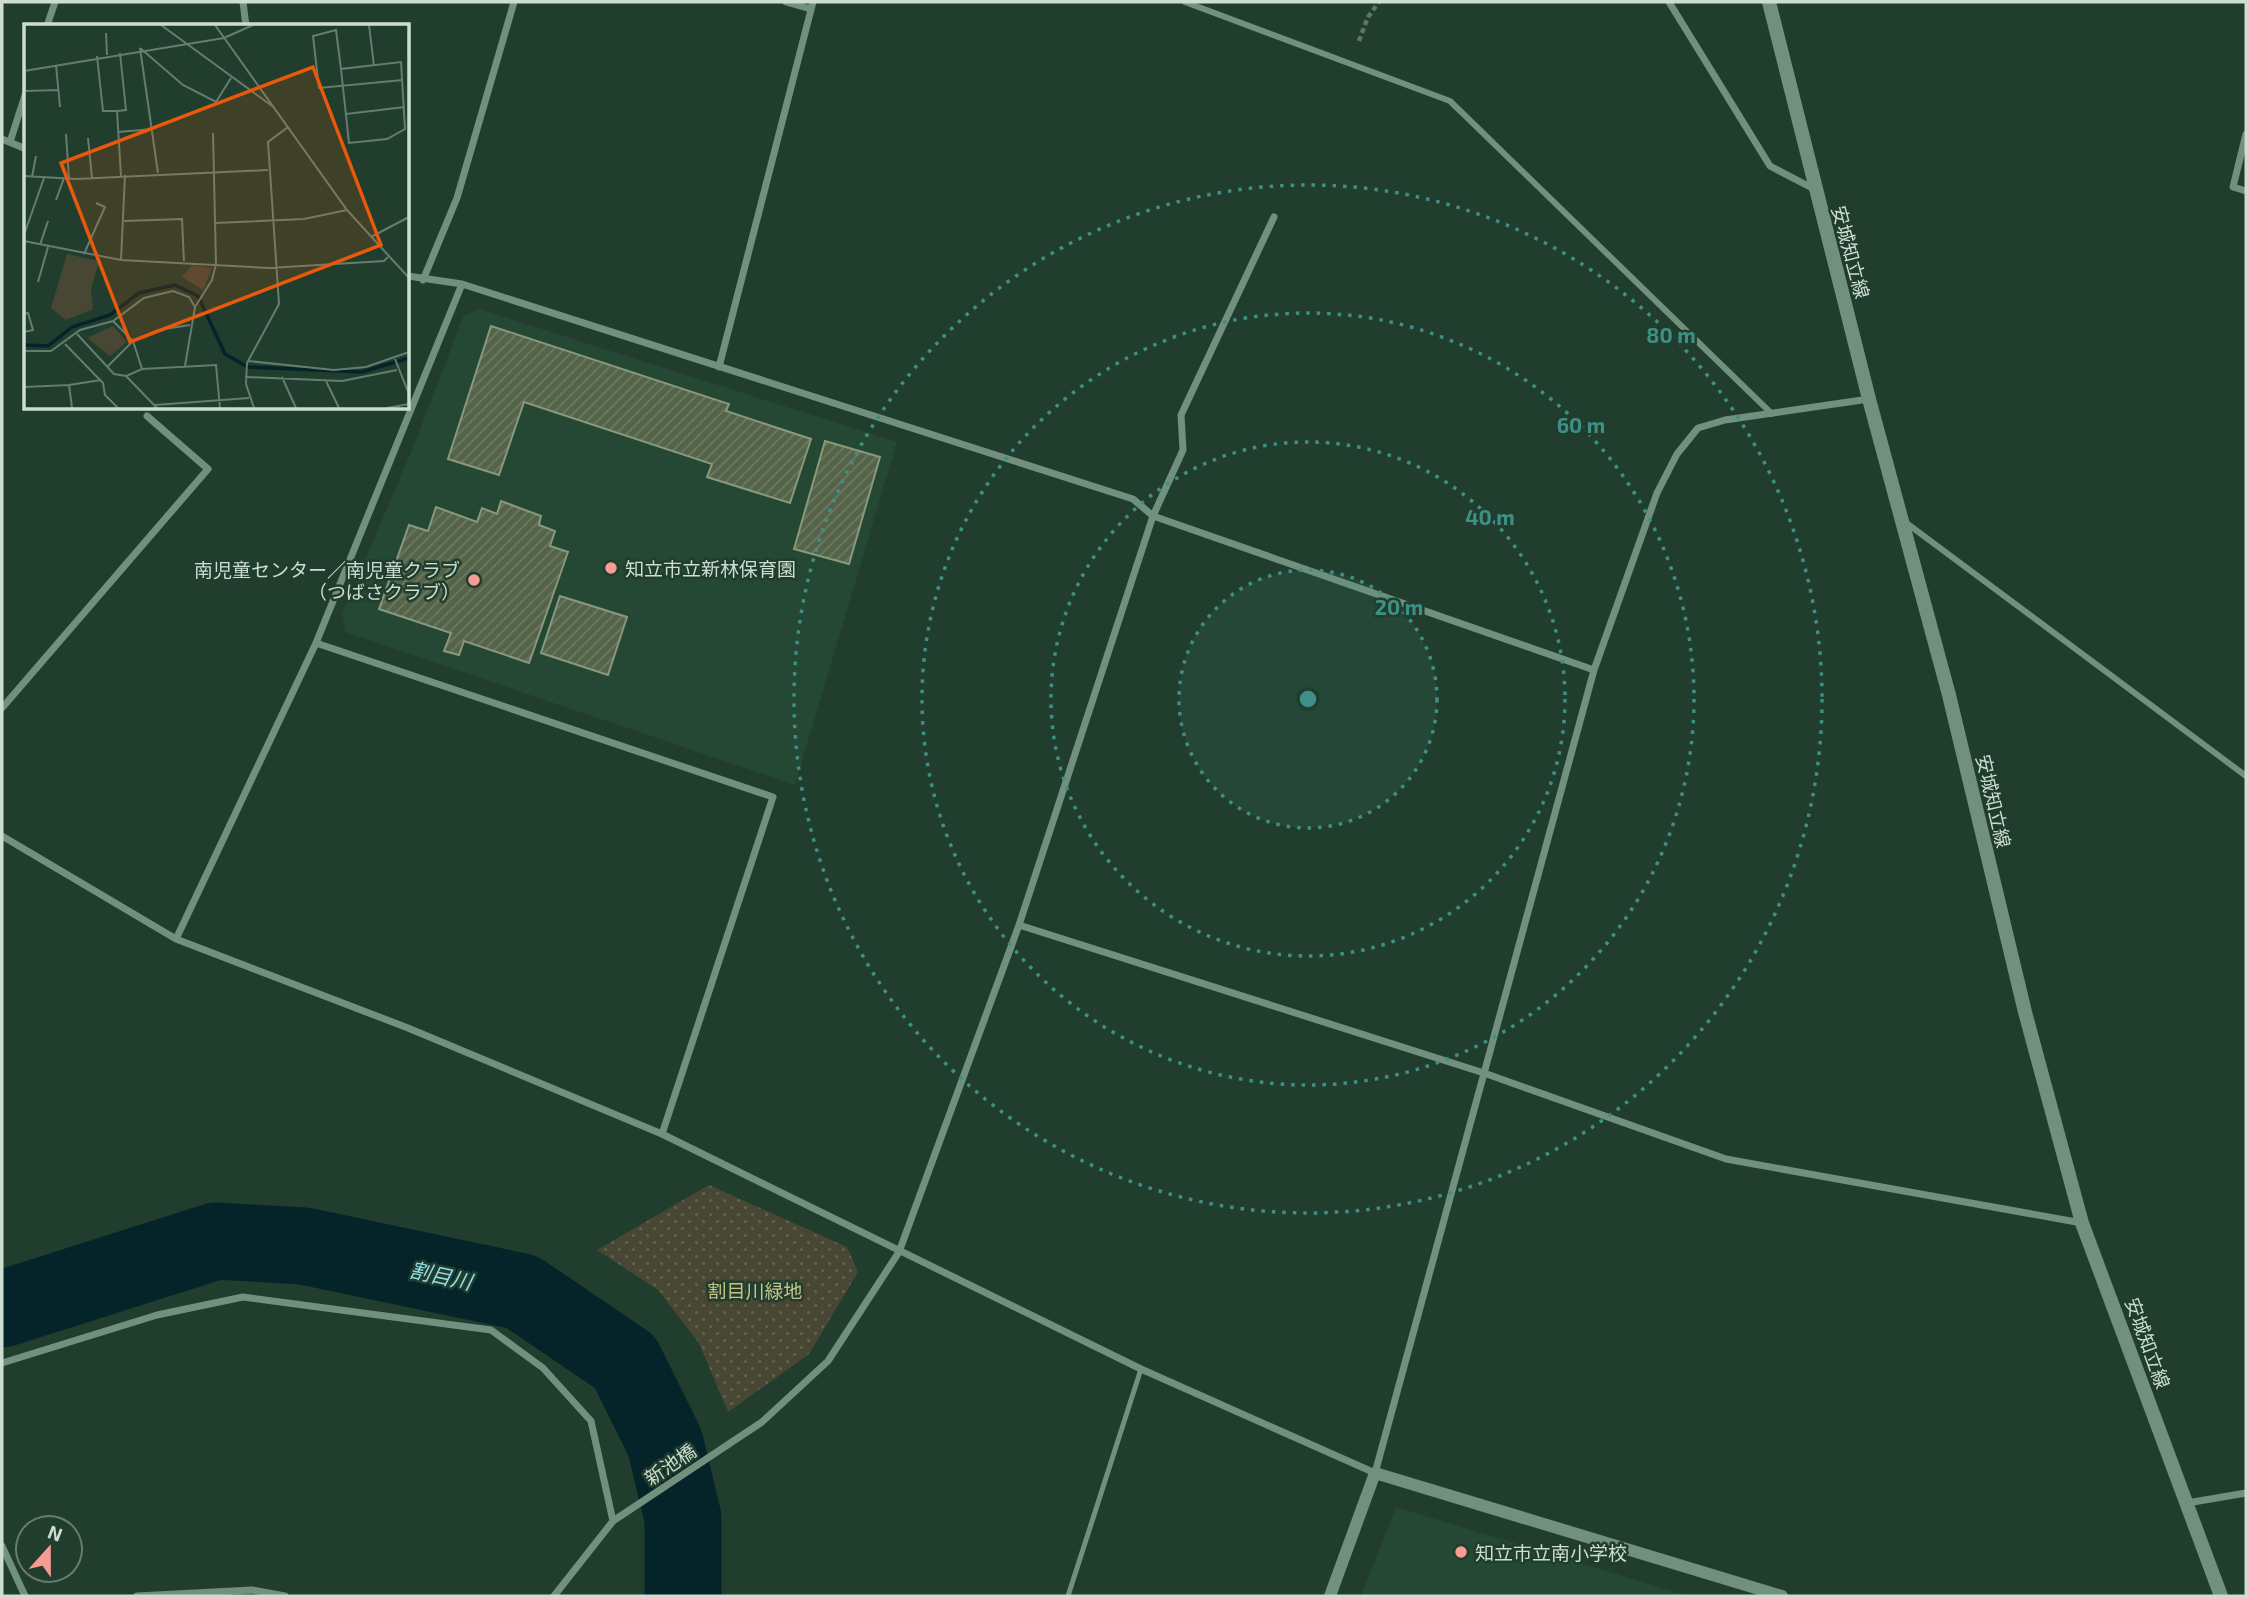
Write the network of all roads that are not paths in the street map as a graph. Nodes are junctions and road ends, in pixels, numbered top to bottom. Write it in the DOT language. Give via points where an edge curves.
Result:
graph roads {
  1 [pos="55,2"];
  2 [pos="243,2"];
  3 [pos="514,2"];
  4 [pos="786,2"];
  5 [pos="1185,2"];
  6 [pos="1669,2"];
  7 [pos="1769,2"];
  8 [pos="812,6"];
  9 [pos="48,24"];
  10 [pos="246,24"];
  11 [pos="24,98"];
  12 [pos="2246,134"];
  13 [pos="2,139"];
  14 [pos="10,142"];
  15 [pos="24,148"];
  16 [pos="1814,189"];
  17 [pos="2246,191"];
  18 [pos="1274,217"];
  19 [pos="410,277"];
  20 [pos="423,280"];
  21 [pos="462,284"];
  22 [pos="719,367"];
  23 [pos="1869,399"];
  24 [pos="1772,415"];
  25 [pos="147,416"];
  26 [pos="1153,516"];
  27 [pos="1903,521"];
  28 [pos="316,643"];
  29 [pos="1594,670"];
  30 [pos="2,708"];
  31 [pos="2246,776"];
  32 [pos="2,836"];
  33 [pos="1019,925"];
  34 [pos="176,939"];
  35 [pos="1484,1073"];
  36 [pos="662,1134"];
  37 [pos="2082,1223"];
  38 [pos="899,1252"];
  39 [pos="2,1363"];
  40 [pos="1141,1369"];
  41 [pos="1375,1473"];
  42 [pos="2246,1493"];
  43 [pos="2187,1503"];
  44 [pos="613,1521"];
  45 [pos="2,1546"];
  46 [pos="24,1596"];
  47 [pos="137,1596"];
  48 [pos="285,1596"];
  49 [pos="554,1596"];
  50 [pos="1068,1596"];
  51 [pos="1330,1596"];
  52 [pos="1782,1596"];
  53 [pos="2221,1596"];
  1 -- 9 [label="street"];
  2 -- 10 [label="street"];
  3 -- 20 [label="street" via="457,198"];
  4 -- 8 [label="street"];
  5 -- 24 [label="street" via="1450,101"];
  6 -- 16 [label="street" via="1770,166"];
  7 -- 16 [label="main road, 安城知立線"];
  8 -- 22 [label="street"];
  11 -- 14 [label="street"];
  12 -- 17 [label="street" via="2233,187"];
  13 -- 14 [label="street"];
  14 -- 15 [label="street"];
  16 -- 23 [label="main road, 安城知立線"];
  18 -- 26 [label="street, 新池橋" via="1181,415 1184,450"];
  19 -- 20 [label="street"];
  20 -- 21 [label="street"];
  21 -- 22 [label="street"];
  21 -- 28 [label="street"];
  22 -- 26 [label="street" via="1133,499"];
  23 -- 24 [label="street"];
  23 -- 27 [label="main road, 安城知立線"];
  24 -- 29 [label="street" via="1725,419 1698,428 1677,454 1657,493"];
  25 -- 30 [label="street" via="208,469"];
  26 -- 29 [label="street"];
  26 -- 33 [label="street, 新池橋"];
  27 -- 31 [label="street"];
  27 -- 37 [label="main road, 安城知立線"];
  28 -- 34 [label="street"];
  28 -- 36 [label="street" via="773,797"];
  29 -- 35 [label="street"];
  32 -- 34 [label="street"];
  33 -- 35 [label="street"];
  33 -- 38 [label="street, 新池橋"];
  34 -- 36 [label="street" via="408,1028"];
  35 -- 37 [label="street" via="1726,1160"];
  35 -- 41 [label="street"];
  36 -- 38 [label="street"];
  37 -- 43 [label="main road, 安城知立線"];
  38 -- 40 [label="street"];
  38 -- 44 [label="street, 新池橋" via="828,1362 762,1422"];
  39 -- 44 [label="street" via="157,1315 243,1297 491,1330 543,1368 591,1421"];
  40 -- 41 [label="street"];
  40 -- 50 [label="lane"];
  41 -- 51 [label="street"];
  41 -- 52 [label="street"];
  42 -- 43 [label="street"];
  43 -- 53 [label="main road, 安城知立線"];
  44 -- 49 [label="street, 新池橋"];
  45 -- 46 [label="street"];
  47 -- 48 [label="street" via="252,1590"];
}
